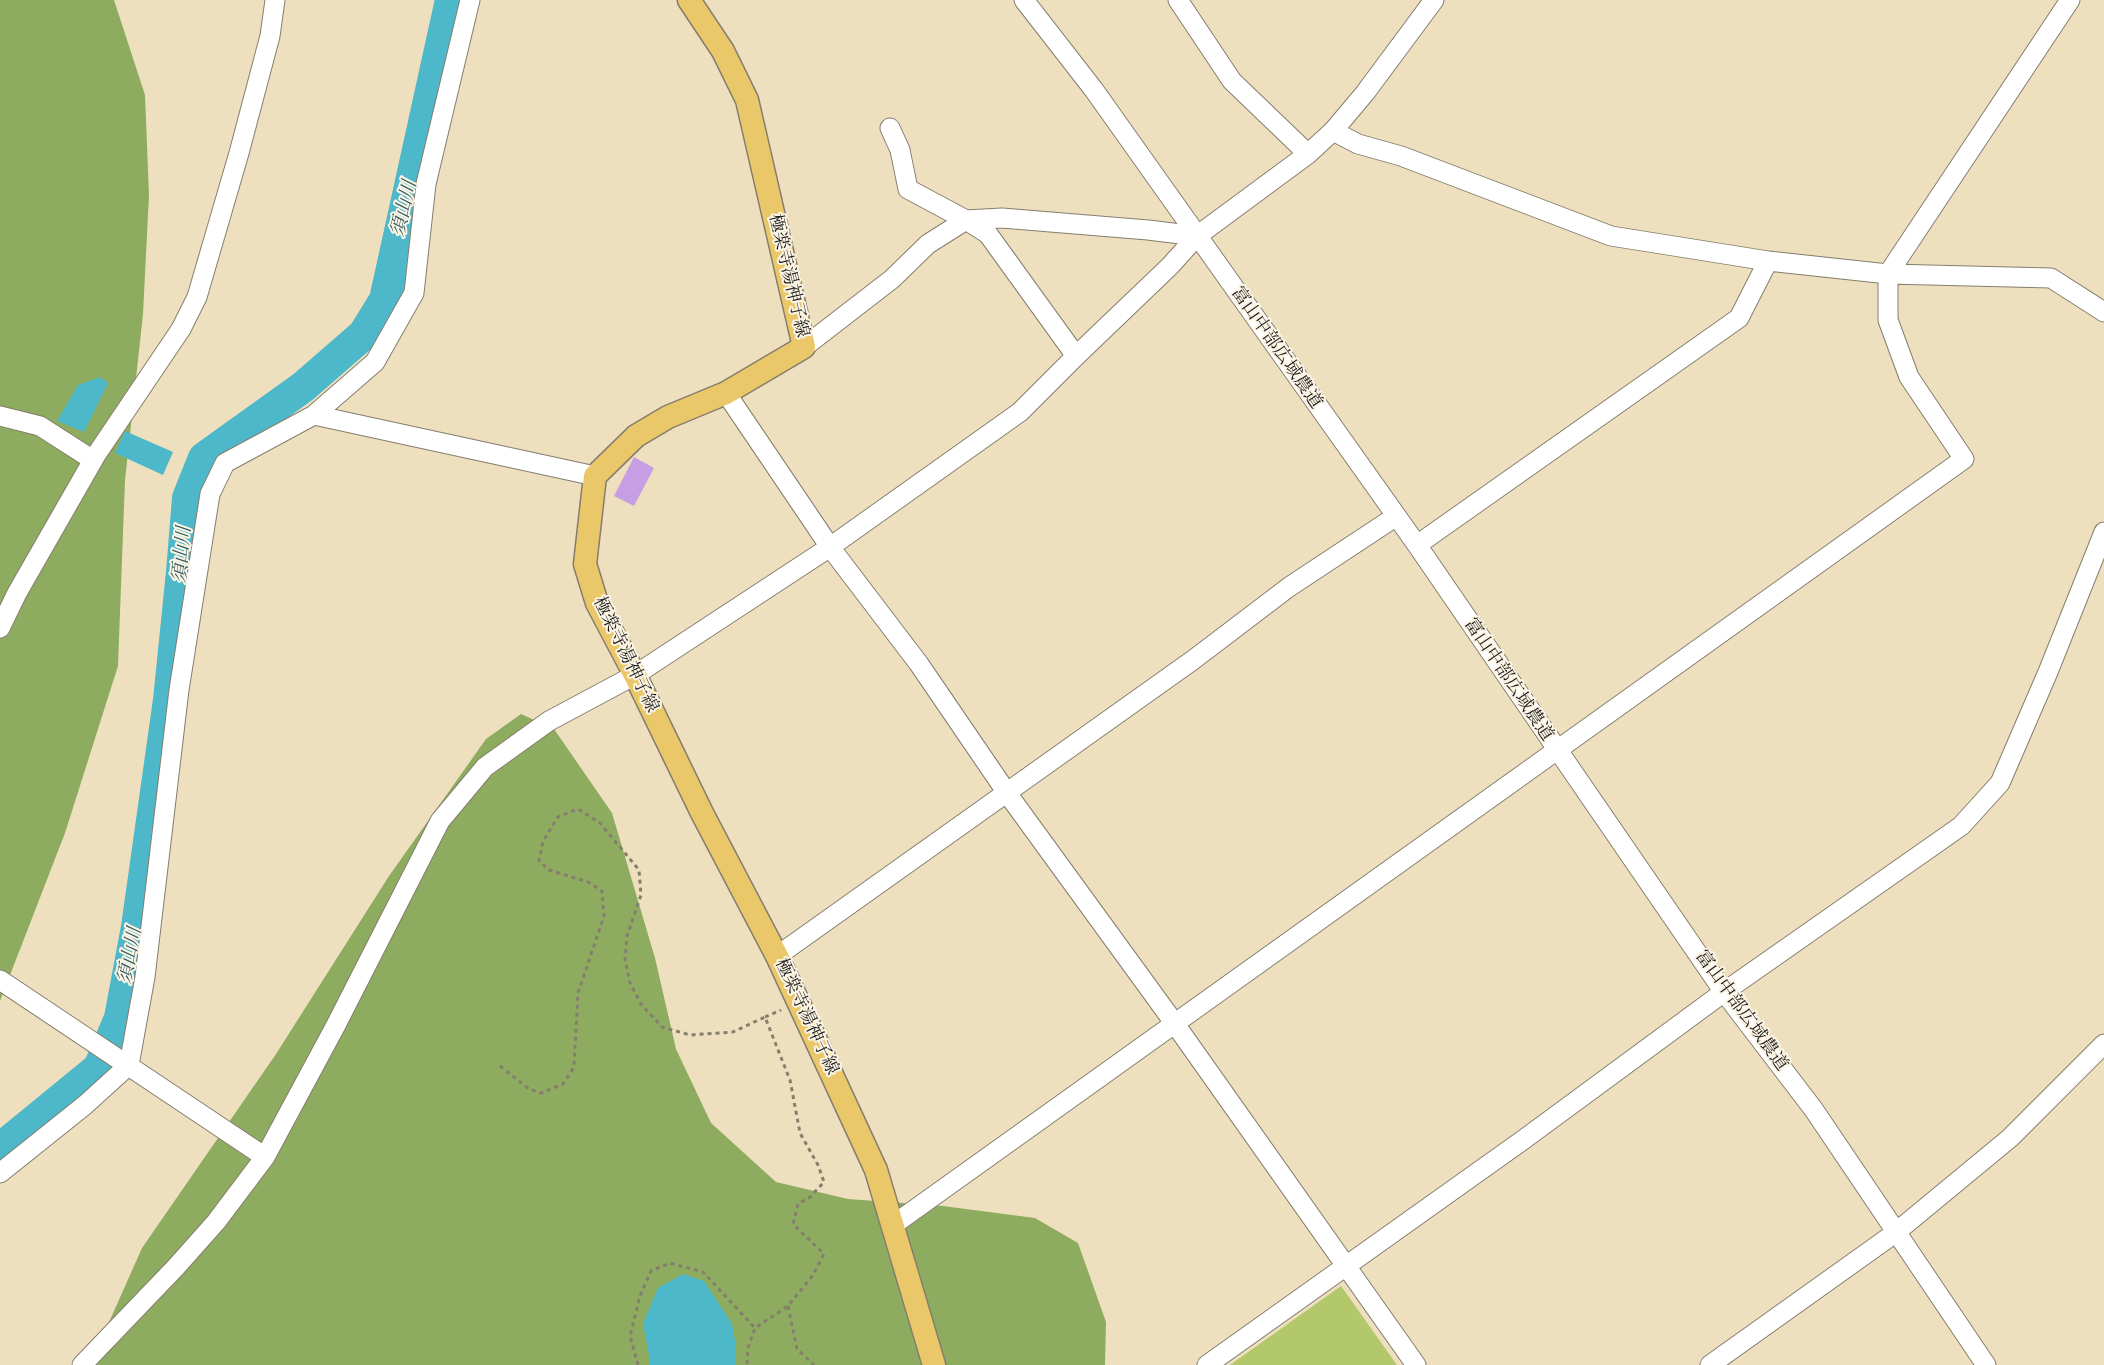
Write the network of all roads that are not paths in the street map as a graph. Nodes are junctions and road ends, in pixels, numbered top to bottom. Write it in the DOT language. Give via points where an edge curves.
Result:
graph roads {
  1 [pos="275,0"];
  2 [pos="470,0"];
  3 [pos="689,0"];
  4 [pos="1024,0"];
  5 [pos="1178,0"];
  6 [pos="1434,0"];
  7 [pos="2070,0"];
  8 [pos="890,128"];
  9 [pos="1333,131"];
  10 [pos="1308,154"];
  11 [pos="966,220"];
  12 [pos="1197,236"];
  13 [pos="1768,261"];
  14 [pos="1888,274"];
  15 [pos="2104,312"];
  16 [pos="804,347"];
  17 [pos="1076,356"];
  18 [pos="726,393"];
  19 [pos="314,414"];
  20 [pos="0,416"];
  21 [pos="93,460"];
  22 [pos="595,476"];
  23 [pos="1395,516"];
  24 [pos="2104,532"];
  25 [pos="1416,545"];
  26 [pos="830,547"];
  27 [pos="0,628"];
  28 [pos="634,675"];
  29 [pos="1557,752"];
  30 [pos="1007,793"];
  31 [pos="778,956"];
  32 [pos="0,980"];
  33 [pos="1724,992"];
  34 [pos="1176,1024"];
  35 [pos="2104,1044"];
  36 [pos="129,1065"];
  37 [pos="265,1157"];
  38 [pos="0,1173"];
  39 [pos="893,1225"];
  40 [pos="1895,1232"];
  41 [pos="1347,1265"];
  42 [pos="82,1365"];
  43 [pos="934,1365"];
  44 [pos="1207,1365"];
  45 [pos="1416,1365"];
  46 [pos="1710,1365"];
  47 [pos="1986,1365"];
  1 -- 21 [label="street" via="270,36 197,297 181,329"];
  2 -- 19 [label="street" via="426,184 414,293 375,362"];
  3 -- 16 [label="main road, 極楽寺湯神子線" via="723,51 747,100"];
  4 -- 12 [label="street, 富山中部広域農道" via="1094,90"];
  5 -- 10 [label="street" via="1232,81"];
  6 -- 9 [label="street"];
  7 -- 14 [label="street"];
  8 -- 11 [label="street" via="900,150 908,190"];
  9 -- 10 [label="street"];
  9 -- 13 [label="street" via="1358,144 1401,156 1611,236"];
  10 -- 12 [label="street"];
  11 -- 12 [label="street" via="1002,218"];
  11 -- 16 [label="street" via="928,244 892,279"];
  11 -- 17 [label="street" via="988,234"];
  12 -- 17 [label="street"];
  12 -- 23 [label="street, 富山中部広域農道"];
  13 -- 14 [label="street"];
  13 -- 25 [label="street" via="1739,318"];
  14 -- 15 [label="street" via="2051,278"];
  14 -- 29 [label="street" via="1888,320 1909,377 1964,459"];
  16 -- 18 [label="main road, 極楽寺湯神子線"];
  17 -- 26 [label="street" via="1020,412"];
  18 -- 22 [label="main road, 極楽寺湯神子線" via="668,417 636,436"];
  18 -- 26 [label="street"];
  19 -- 22 [label="street"];
  19 -- 36 [label="street" via="225,463 210,494"];
  20 -- 21 [label="street" via="40,426"];
  21 -- 27 [label="street"];
  22 -- 28 [label="main road, 極楽寺湯神子線" via="585,564 596,603"];
  23 -- 25 [label="street, 富山中部広域農道"];
  23 -- 30 [label="street" via="1288,587 1193,660"];
  24 -- 33 [label="street" via="2000,783 1961,826"];
  25 -- 29 [label="street, 富山中部広域農道"];
  26 -- 28 [label="street"];
  26 -- 30 [label="street" via="919,664"];
  28 -- 31 [label="main road, 極楽寺湯神子線"];
  28 -- 37 [label="street" via="549,721 485,767 440,821"];
  29 -- 33 [label="street, 富山中部広域農道"];
  29 -- 34 [label="street"];
  30 -- 31 [label="street"];
  30 -- 34 [label="street"];
  31 -- 39 [label="main road, 極楽寺湯神子線" via="876,1170"];
  32 -- 36 [label="street"];
  33 -- 40 [label="street, 富山中部広域農道" via="1814,1110"];
  33 -- 41 [label="street"];
  34 -- 39 [label="street"];
  34 -- 41 [label="street"];
  35 -- 40 [label="street" via="2010,1138"];
  36 -- 37 [label="street"];
  36 -- 38 [label="street"];
  37 -- 42 [label="street" via="216,1222"];
  39 -- 43 [label="main road, 極楽寺湯神子線"];
  40 -- 46 [label="street"];
  40 -- 47 [label="street, 富山中部広域農道"];
  41 -- 44 [label="street"];
  41 -- 45 [label="street"];
}
